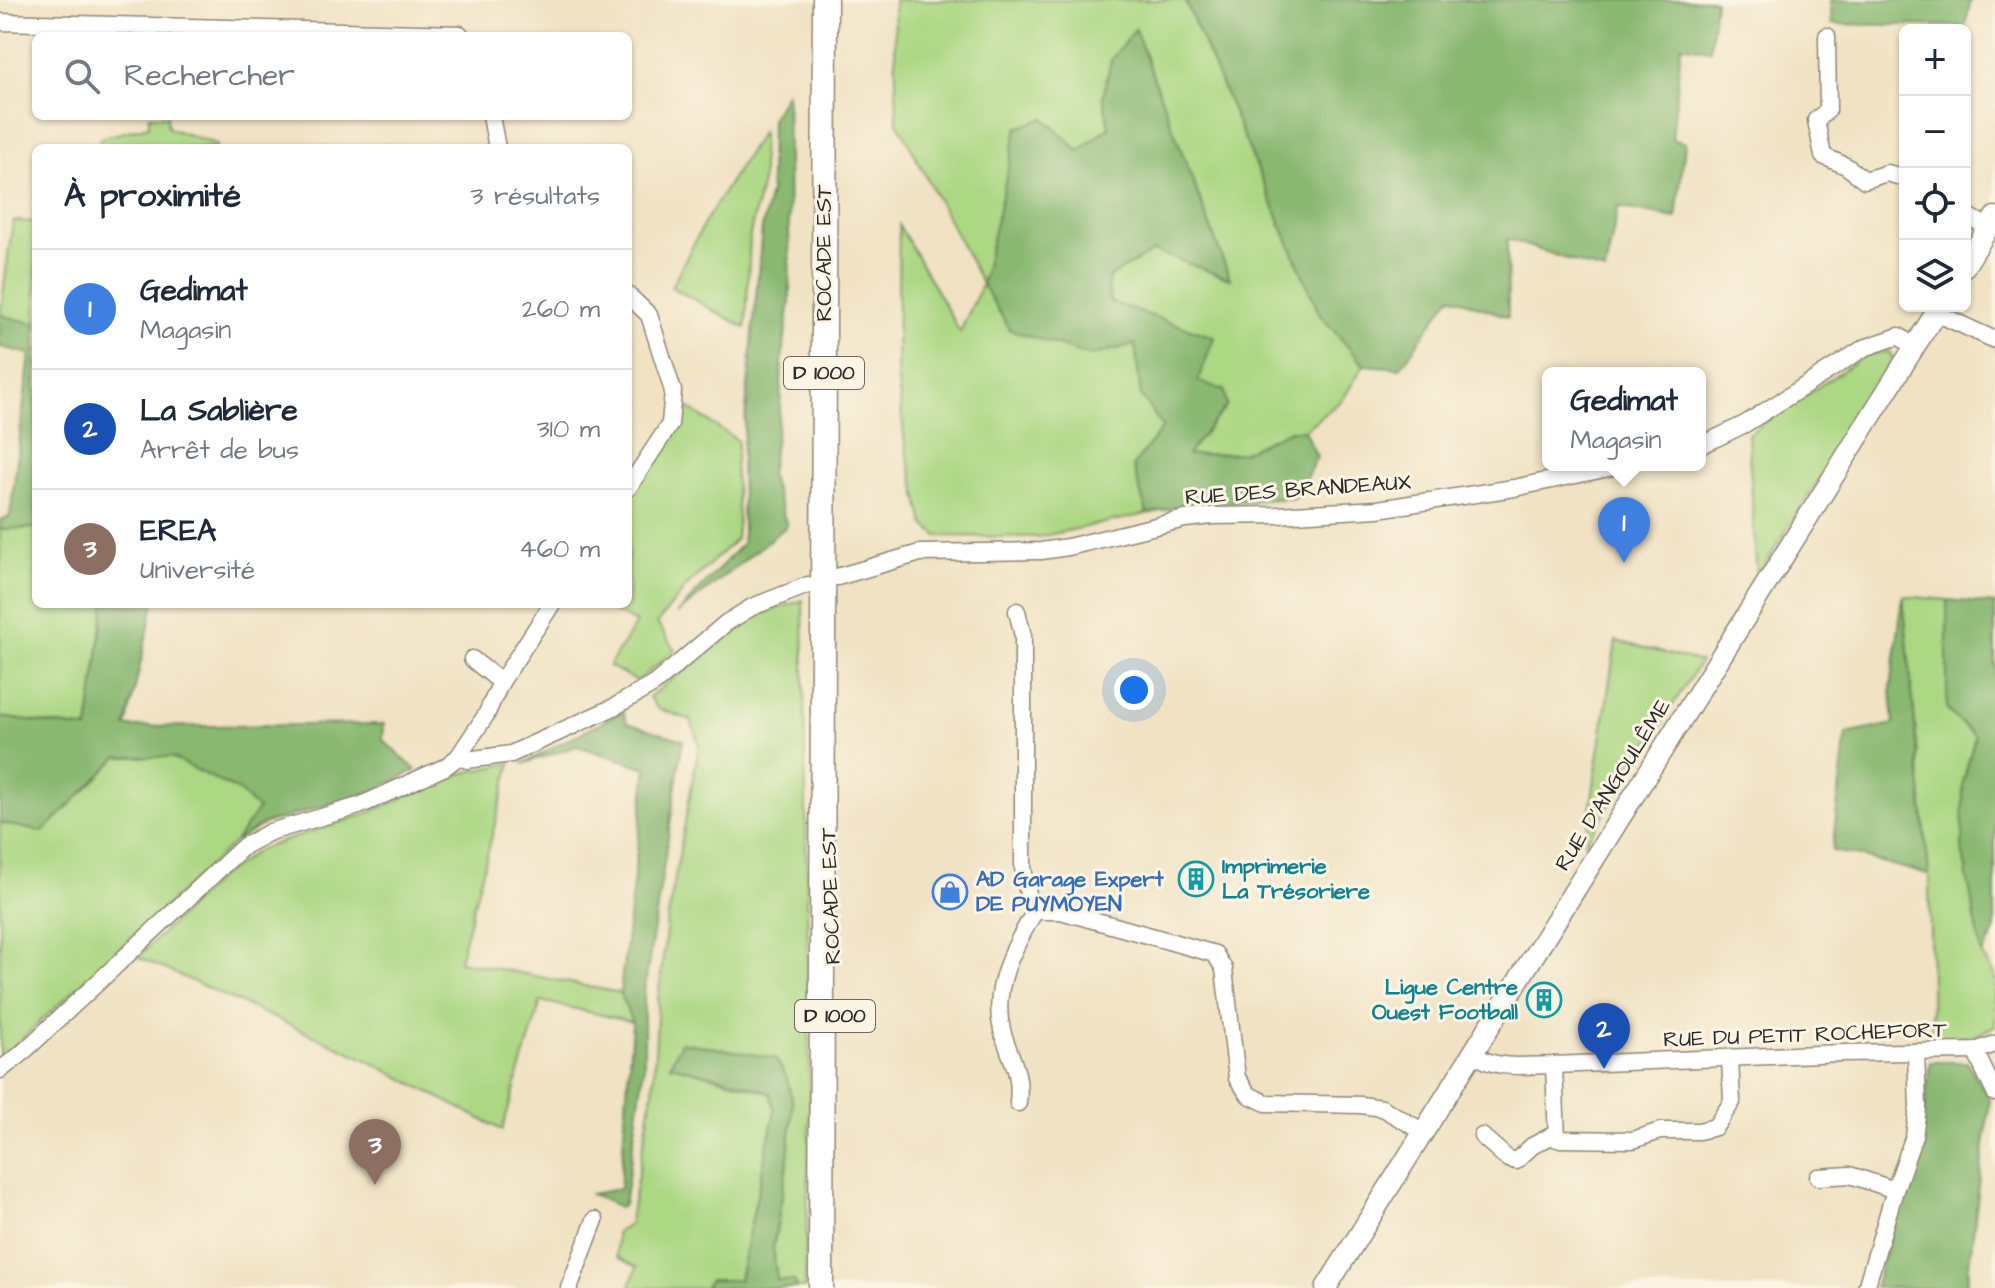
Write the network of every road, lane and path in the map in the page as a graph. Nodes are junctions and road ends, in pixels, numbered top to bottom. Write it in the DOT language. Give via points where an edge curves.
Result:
graph roads {
  1 [pos="825,0"];
  2 [pos="0,22"];
  3 [pos="383,32"];
  4 [pos="1827,36"];
  5 [pos="492,120"];
  6 [pos="496,144"];
  7 [pos="1899,176"];
  8 [pos="1971,216"];
  9 [pos="1992,223"];
  10 [pos="1971,256"];
  11 [pos="632,299"];
  12 [pos="1936,312"];
  13 [pos="1944,312"];
  14 [pos="1995,340"];
  15 [pos="1914,347"];
  16 [pos="1706,443"];
  17 [pos="1595,471"];
  18 [pos="632,482"];
  19 [pos="837,577"];
  20 [pos="808,585"];
  21 [pos="549,608"];
  22 [pos="1017,611"];
  23 [pos="472,659"];
  24 [pos="501,682"];
  25 [pos="824,745"];
  26 [pos="458,757"];
  27 [pos="1035,911"];
  28 [pos="1995,1044"];
  29 [pos="1975,1051"];
  30 [pos="1916,1052"];
  31 [pos="1474,1054"];
  32 [pos="1730,1058"];
  33 [pos="1554,1065"];
  34 [pos="0,1070"];
  35 [pos="1995,1093"];
  36 [pos="1018,1103"];
  37 [pos="1424,1132"];
  38 [pos="1555,1134"];
  39 [pos="1482,1136"];
  40 [pos="1818,1177"];
  41 [pos="1895,1190"];
  42 [pos="595,1220"];
  43 [pos="569,1288"];
  44 [pos="821,1288"];
  45 [pos="833,1288"];
  46 [pos="1326,1288"];
  47 [pos="1866,1288"];
  1 -- 25 [label="main road, ROCADE EST / D 1000"];
  2 -- 3 [label="street"];
  4 -- 7 [label="street" via="1828,110 1816,120 1823,156 1865,180 1887,173"];
  5 -- 6 [label="street"];
  8 -- 9 [label="street"];
  9 -- 10 [label="street"];
  11 -- 18 [label="street" via="649,315 673,391 670,424"];
  12 -- 15 [label="street, RUE D'ANGOULÊME"];
  13 -- 14 [label="street"];
  15 -- 16 [label="street" via="1899,336 1864,348"];
  15 -- 31 [label="street, RUE D'ANGOULÊME"];
  17 -- 19 [label="street, RUE DES BRANDEAUX" via="1378,509 1212,516 1041,551 920,553"];
  20 -- 26 [label="street" via="726,623 654,684 614,707 511,754"];
  21 -- 24 [label="street"];
  22 -- 27 [label="street" via="1024,651 1023,868"];
  23 -- 24 [label="street"];
  24 -- 26 [label="street"];
  25 -- 44 [label="main road, ROCADE EST / D 1000"];
  25 -- 45 [label="main road, ROCADE EST / D 1000" via="835,1012"];
  26 -- 34 [label="street" via="359,806 270,832 244,846"];
  27 -- 36 [label="street" via="1001,982 1002,1031 1021,1081"];
  27 -- 37 [label="street" via="1061,911 1215,954 1224,969 1237,1078 1249,1095 1266,1103 1382,1108"];
  28 -- 29 [label="street, RUE DU PETIT ROCHEFORT"];
  29 -- 30 [label="street, RUE DU PETIT ROCHEFORT"];
  29 -- 35 [label="street"];
  30 -- 32 [label="street, RUE DU PETIT ROCHEFORT"];
  30 -- 41 [label="street" via="1917,1122"];
  31 -- 33 [label="street, RUE DU PETIT ROCHEFORT" via="1484,1062"];
  31 -- 37 [label="street, RUE D'ANGOULÊME"];
  32 -- 33 [label="street, RUE DU PETIT ROCHEFORT"];
  32 -- 38 [label="street" via="1732,1102 1709,1130 1660,1131 1633,1140 1565,1141"];
  33 -- 38 [label="street"];
  37 -- 46 [label="street, RUE D'ANGOULÊME"];
  38 -- 39 [label="street" via="1516,1161"];
  40 -- 41 [label="street" via="1850,1175"];
  41 -- 47 [label="street"];
  42 -- 43 [label="street"];
}
